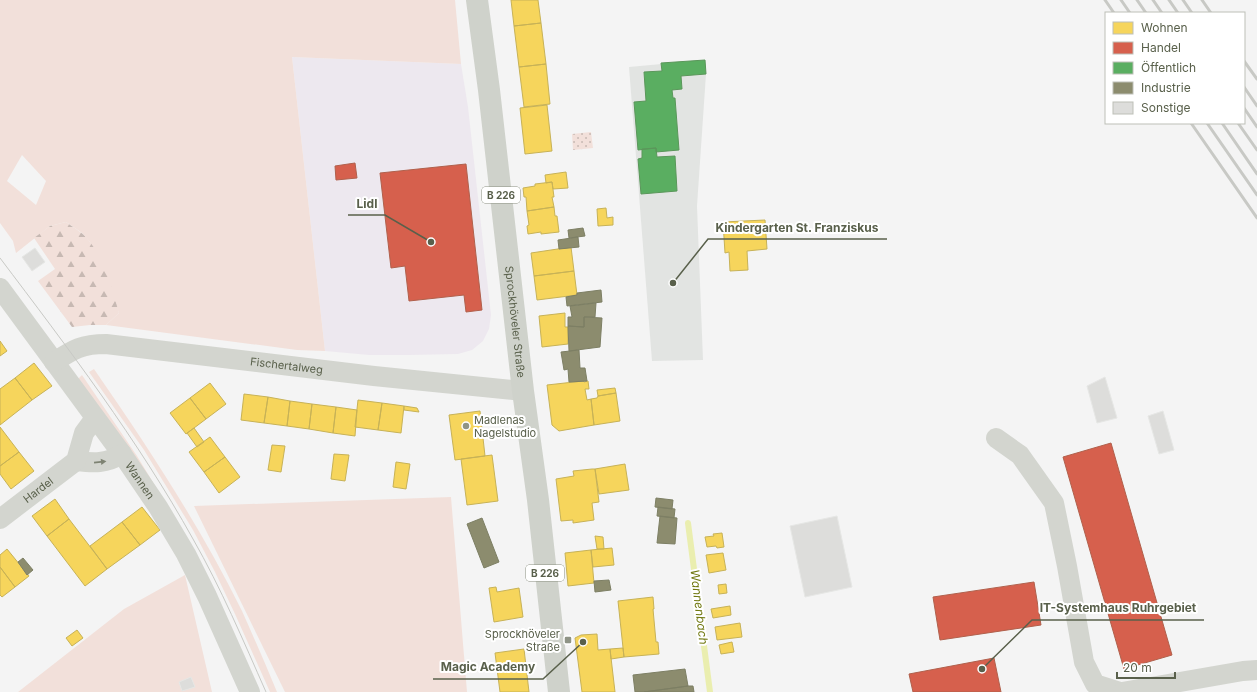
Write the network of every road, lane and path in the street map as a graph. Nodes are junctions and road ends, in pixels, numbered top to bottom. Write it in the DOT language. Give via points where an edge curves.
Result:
graph roads {
  1 [pos="477,0"];
  2 [pos="0,288"];
  3 [pos="54,362"];
  4 [pos="523,390"];
  5 [pos="95,418"];
  6 [pos="996,438"];
  7 [pos="122,454"];
  8 [pos="76,461"];
  9 [pos="0,518"];
  10 [pos="1257,670"];
  11 [pos="250,692"];
  12 [pos="559,692"];
  13 [pos="1121,692"];
  1 -- 4 [label="main road, Sprockhöveler Straße / B 226"];
  2 -- 3 [label="street, Wannen"];
  3 -- 4 [label="street, Fischertalweg" via="82,346 106,344 374,376"];
  3 -- 5 [label="street, Wannen"];
  4 -- 12 [label="main road, Sprockhöveler Straße / B 226"];
  5 -- 7 [label="street, Wannen"];
  5 -- 8 [label="street" via="84,433"];
  6 -- 13 [label="street" via="1020,455 1054,503 1084,662 1095,684"];
  8 -- 7 [label="street, one-way" via="101,462 113,460"];
  7 -- 11 [label="street, Wannen" via="186,554"];
  8 -- 9 [label="street, Hardel"];
  10 -- 13 [label="street"];
}
